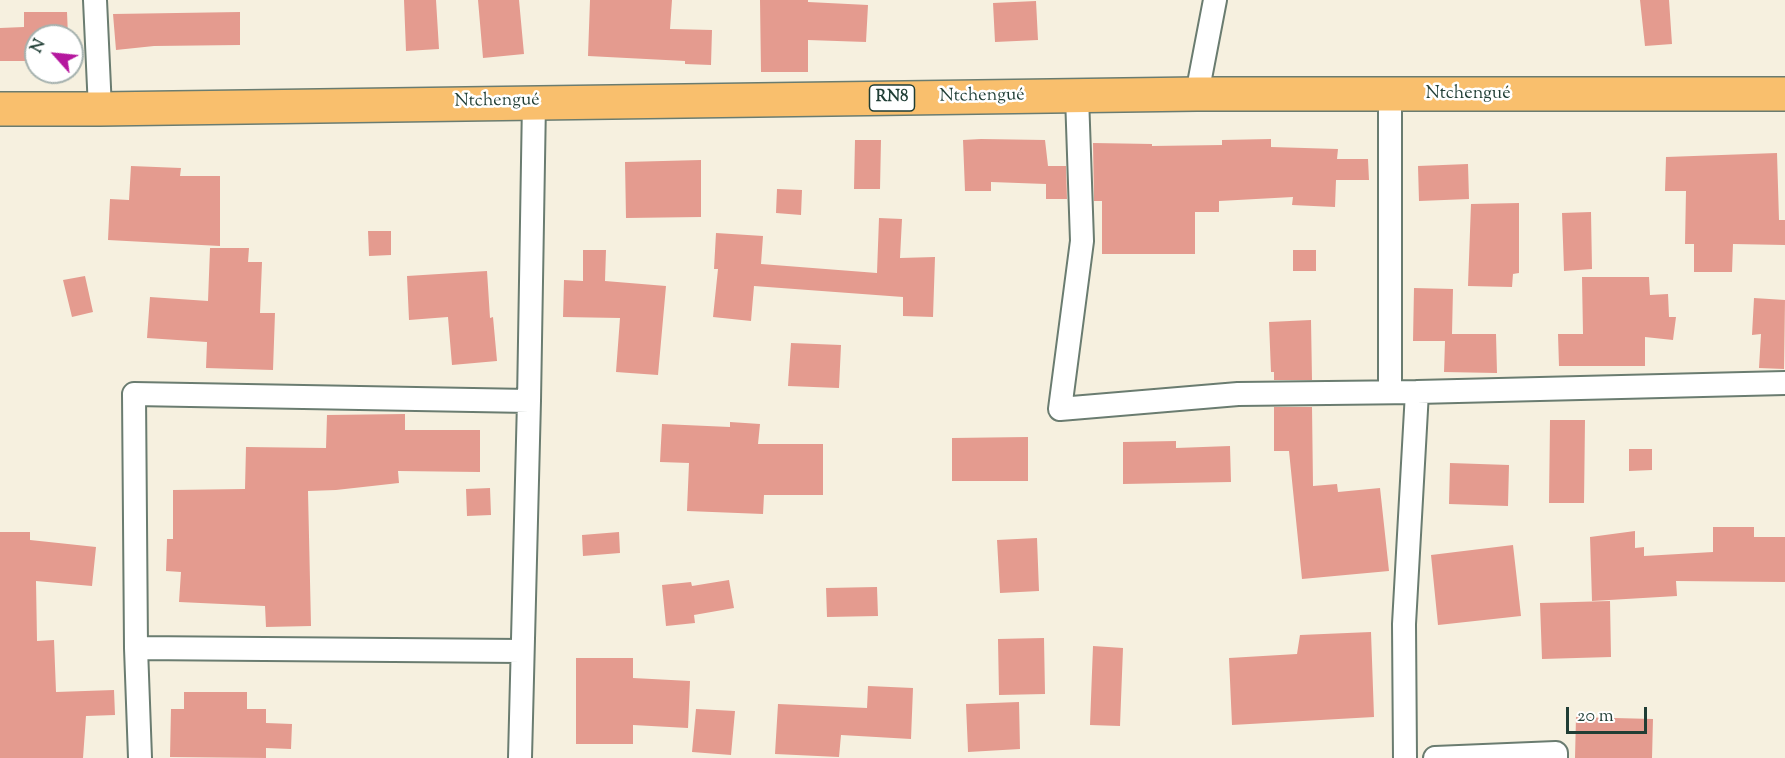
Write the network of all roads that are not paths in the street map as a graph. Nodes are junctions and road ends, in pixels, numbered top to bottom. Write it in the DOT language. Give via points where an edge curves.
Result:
graph roads {
  1 [pos="95,0"];
  2 [pos="1215,0"];
  3 [pos="1197,94"];
  4 [pos="1785,94"];
  5 [pos="1390,95"];
  6 [pos="1077,96"];
  7 [pos="534,102"];
  8 [pos="0,109"];
  9 [pos="100,109"];
  10 [pos="1785,383"];
  11 [pos="1390,392"];
  12 [pos="1417,392"];
  13 [pos="529,401"];
  14 [pos="136,648"];
  15 [pos="522,651"];
  16 [pos="140,758"];
  17 [pos="520,758"];
  18 [pos="1405,758"];
  19 [pos="1435,758"];
  20 [pos="1556,758"];
  1 -- 9 [label="street"];
  2 -- 3 [label="street"];
  3 -- 5 [label="main road, Ntchengué / RN8"];
  3 -- 6 [label="main road, Ntchengué / RN8"];
  4 -- 5 [label="main road, Ntchengué / RN8"];
  5 -- 11 [label="street"];
  6 -- 7 [label="main road, Ntchengué / RN8"];
  6 -- 11 [label="street" via="1082,241 1060,410 1238,393"];
  7 -- 9 [label="main road, Ntchengué / RN8"];
  7 -- 13 [label="street"];
  8 -- 9 [label="main road, Ntchengué / RN8"];
  10 -- 12 [label="street"];
  11 -- 12 [label="street"];
  12 -- 18 [label="street" via="1404,624"];
  13 -- 14 [label="street" via="134,394"];
  13 -- 15 [label="street"];
  14 -- 15 [label="street"];
  14 -- 16 [label="street"];
  15 -- 17 [label="street"];
  19 -- 20 [label="street" via="1556,753"];
}
